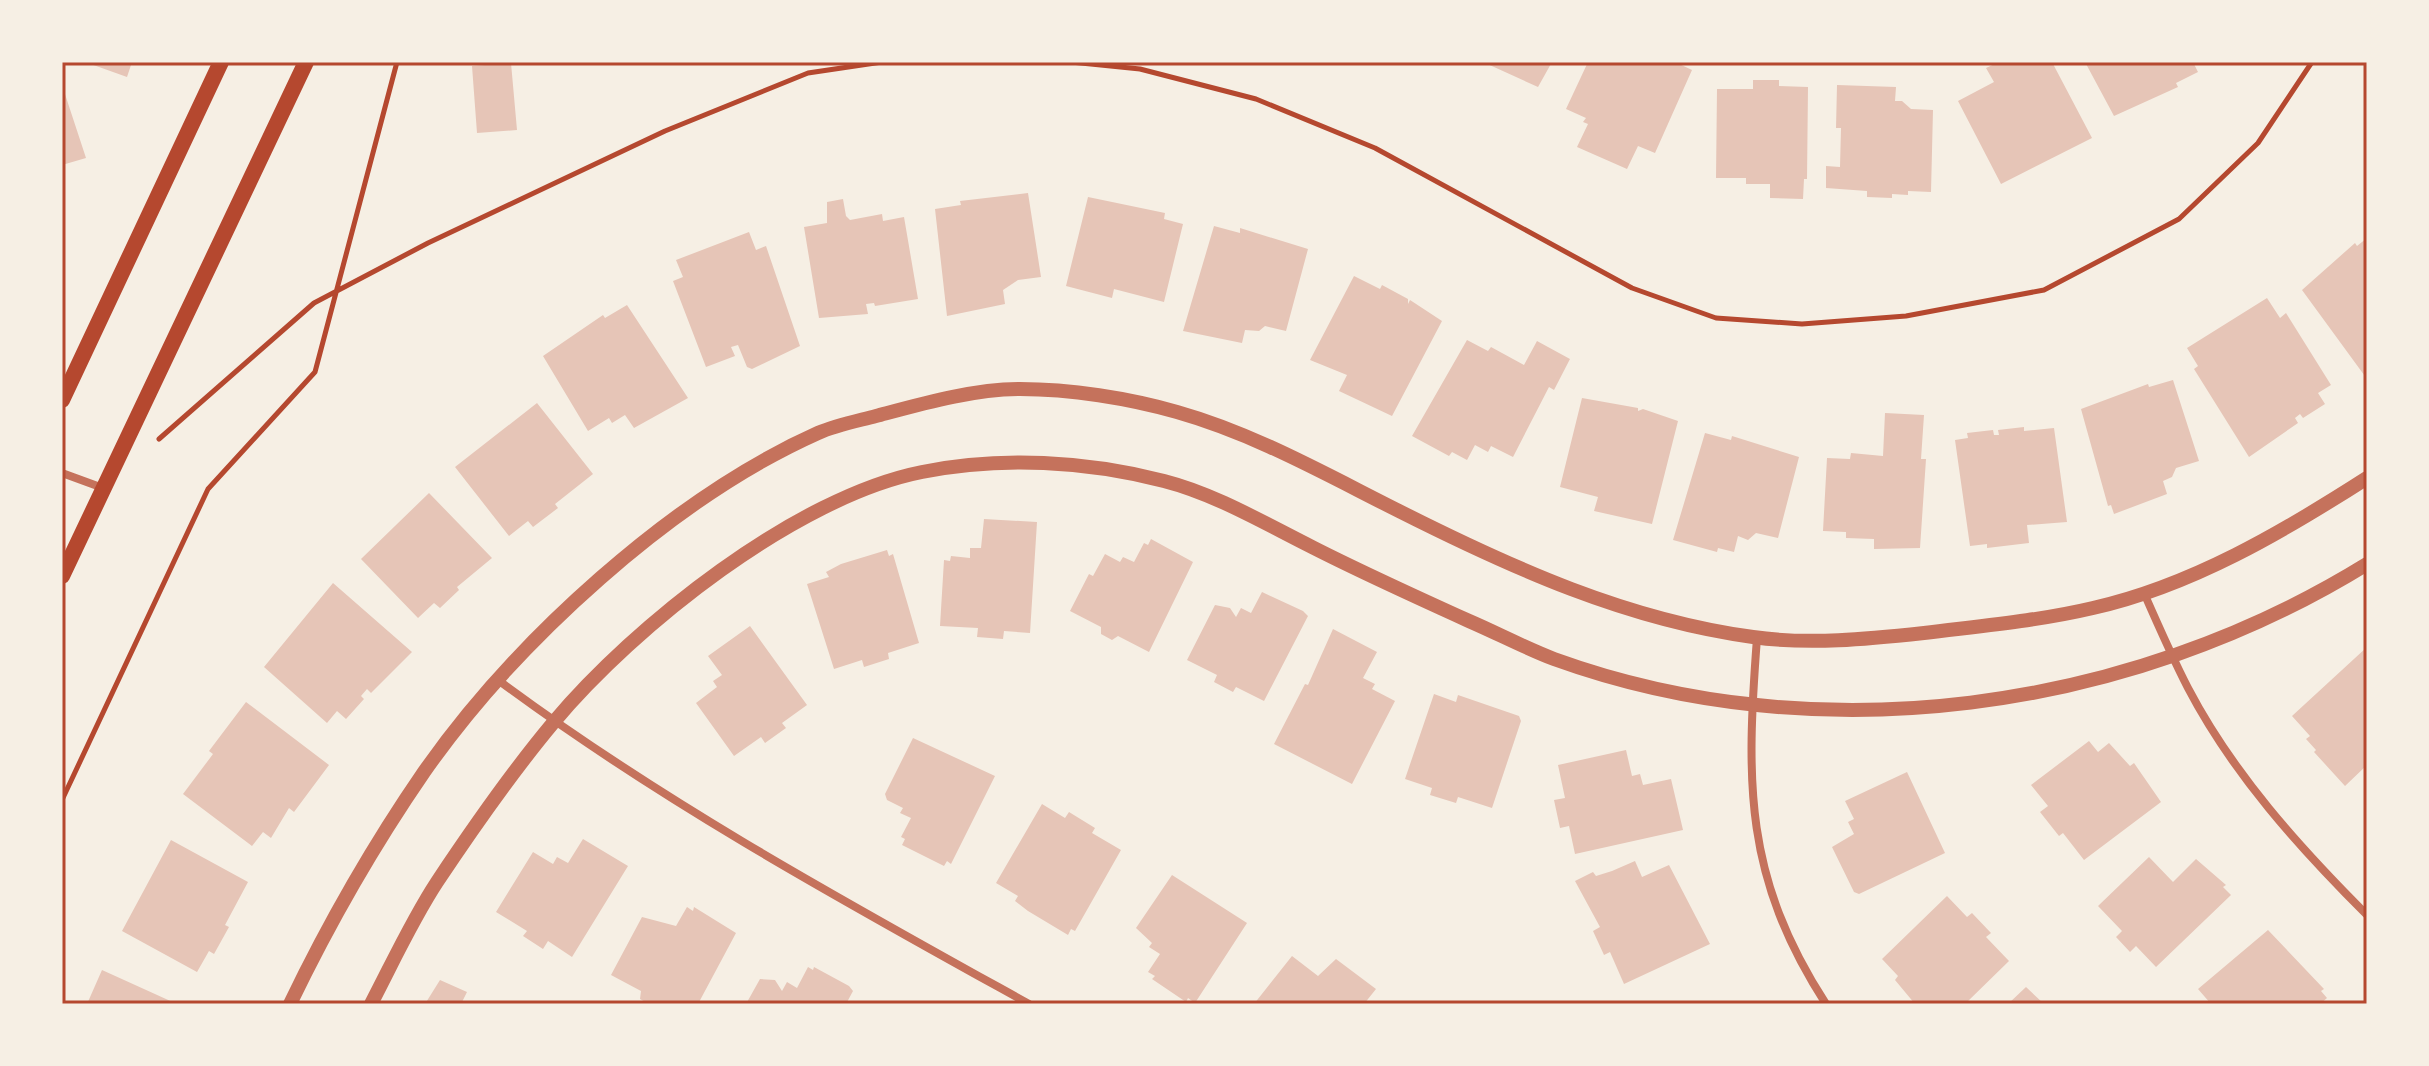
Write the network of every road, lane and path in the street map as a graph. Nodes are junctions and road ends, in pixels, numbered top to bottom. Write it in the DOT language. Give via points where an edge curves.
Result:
graph roads {
  1 [pos="221,62"];
  2 [pos="306,62"];
  3 [pos="397,62"];
  4 [pos="882,62"];
  5 [pos="1071,62"];
  6 [pos="2312,62"];
  7 [pos="339,289"];
  8 [pos="62,400"];
  9 [pos="150,447"];
  10 [pos="62,473"];
  11 [pos="2367,478"];
  12 [pos="103,488"];
  13 [pos="2367,564"];
  14 [pos="62,576"];
  15 [pos="2144,593"];
  16 [pos="1757,638"];
  17 [pos="2172,657"];
  18 [pos="498,680"];
  19 [pos="1752,705"];
  20 [pos="554,722"];
  21 [pos="62,800"];
  22 [pos="2367,915"];
  23 [pos="290,1004"];
  24 [pos="371,1004"];
  25 [pos="1029,1004"];
  26 [pos="1826,1004"];
  1 -- 8 [label="main road"];
  2 -- 12 [label="main road"];
  3 -- 7 [label="path"];
  4 -- 7 [label="path" via="808,73 665,131"];
  5 -- 6 [label="path" via="1140,69 1256,99 1375,148 1632,288 1716,318 1802,324 1906,316 2044,290 2179,219 2258,143"];
  7 -- 9 [label="path" via="314,303"];
  7 -- 21 [label="path" via="315,372 208,489"];
  10 -- 12 [label="street"];
  11 -- 15 [label="street" via="2247,550"];
  12 -- 14 [label="main road"];
  13 -- 17 [label="street" via="2294,606"];
  15 -- 16 [label="street" via="2094,608 1982,626 1859,639"];
  15 -- 17 [label="street"];
  16 -- 18 [label="street" via="1679,623 1536,578 1280,451 1175,411 1017,389 925,403 821,431 736,477 649,539 544,631"];
  16 -- 19 [label="street"];
  17 -- 19 [label="street" via="2093,680 1957,706"];
  17 -- 22 [label="street" via="2241,773"];
  18 -- 20 [label="street"];
  18 -- 23 [label="street" via="427,767 361,867"];
  19 -- 20 [label="street" via="1641,685 1552,658 1358,571 1236,508 1169,482 1103,468 1028,462 921,472 834,502 767,539 676,606 607,666"];
  19 -- 26 [label="street" via="1753,818 1767,879 1788,940"];
  20 -- 24 [label="street" via="434,886"];
  20 -- 25 [label="street" via="742,844"];
}
